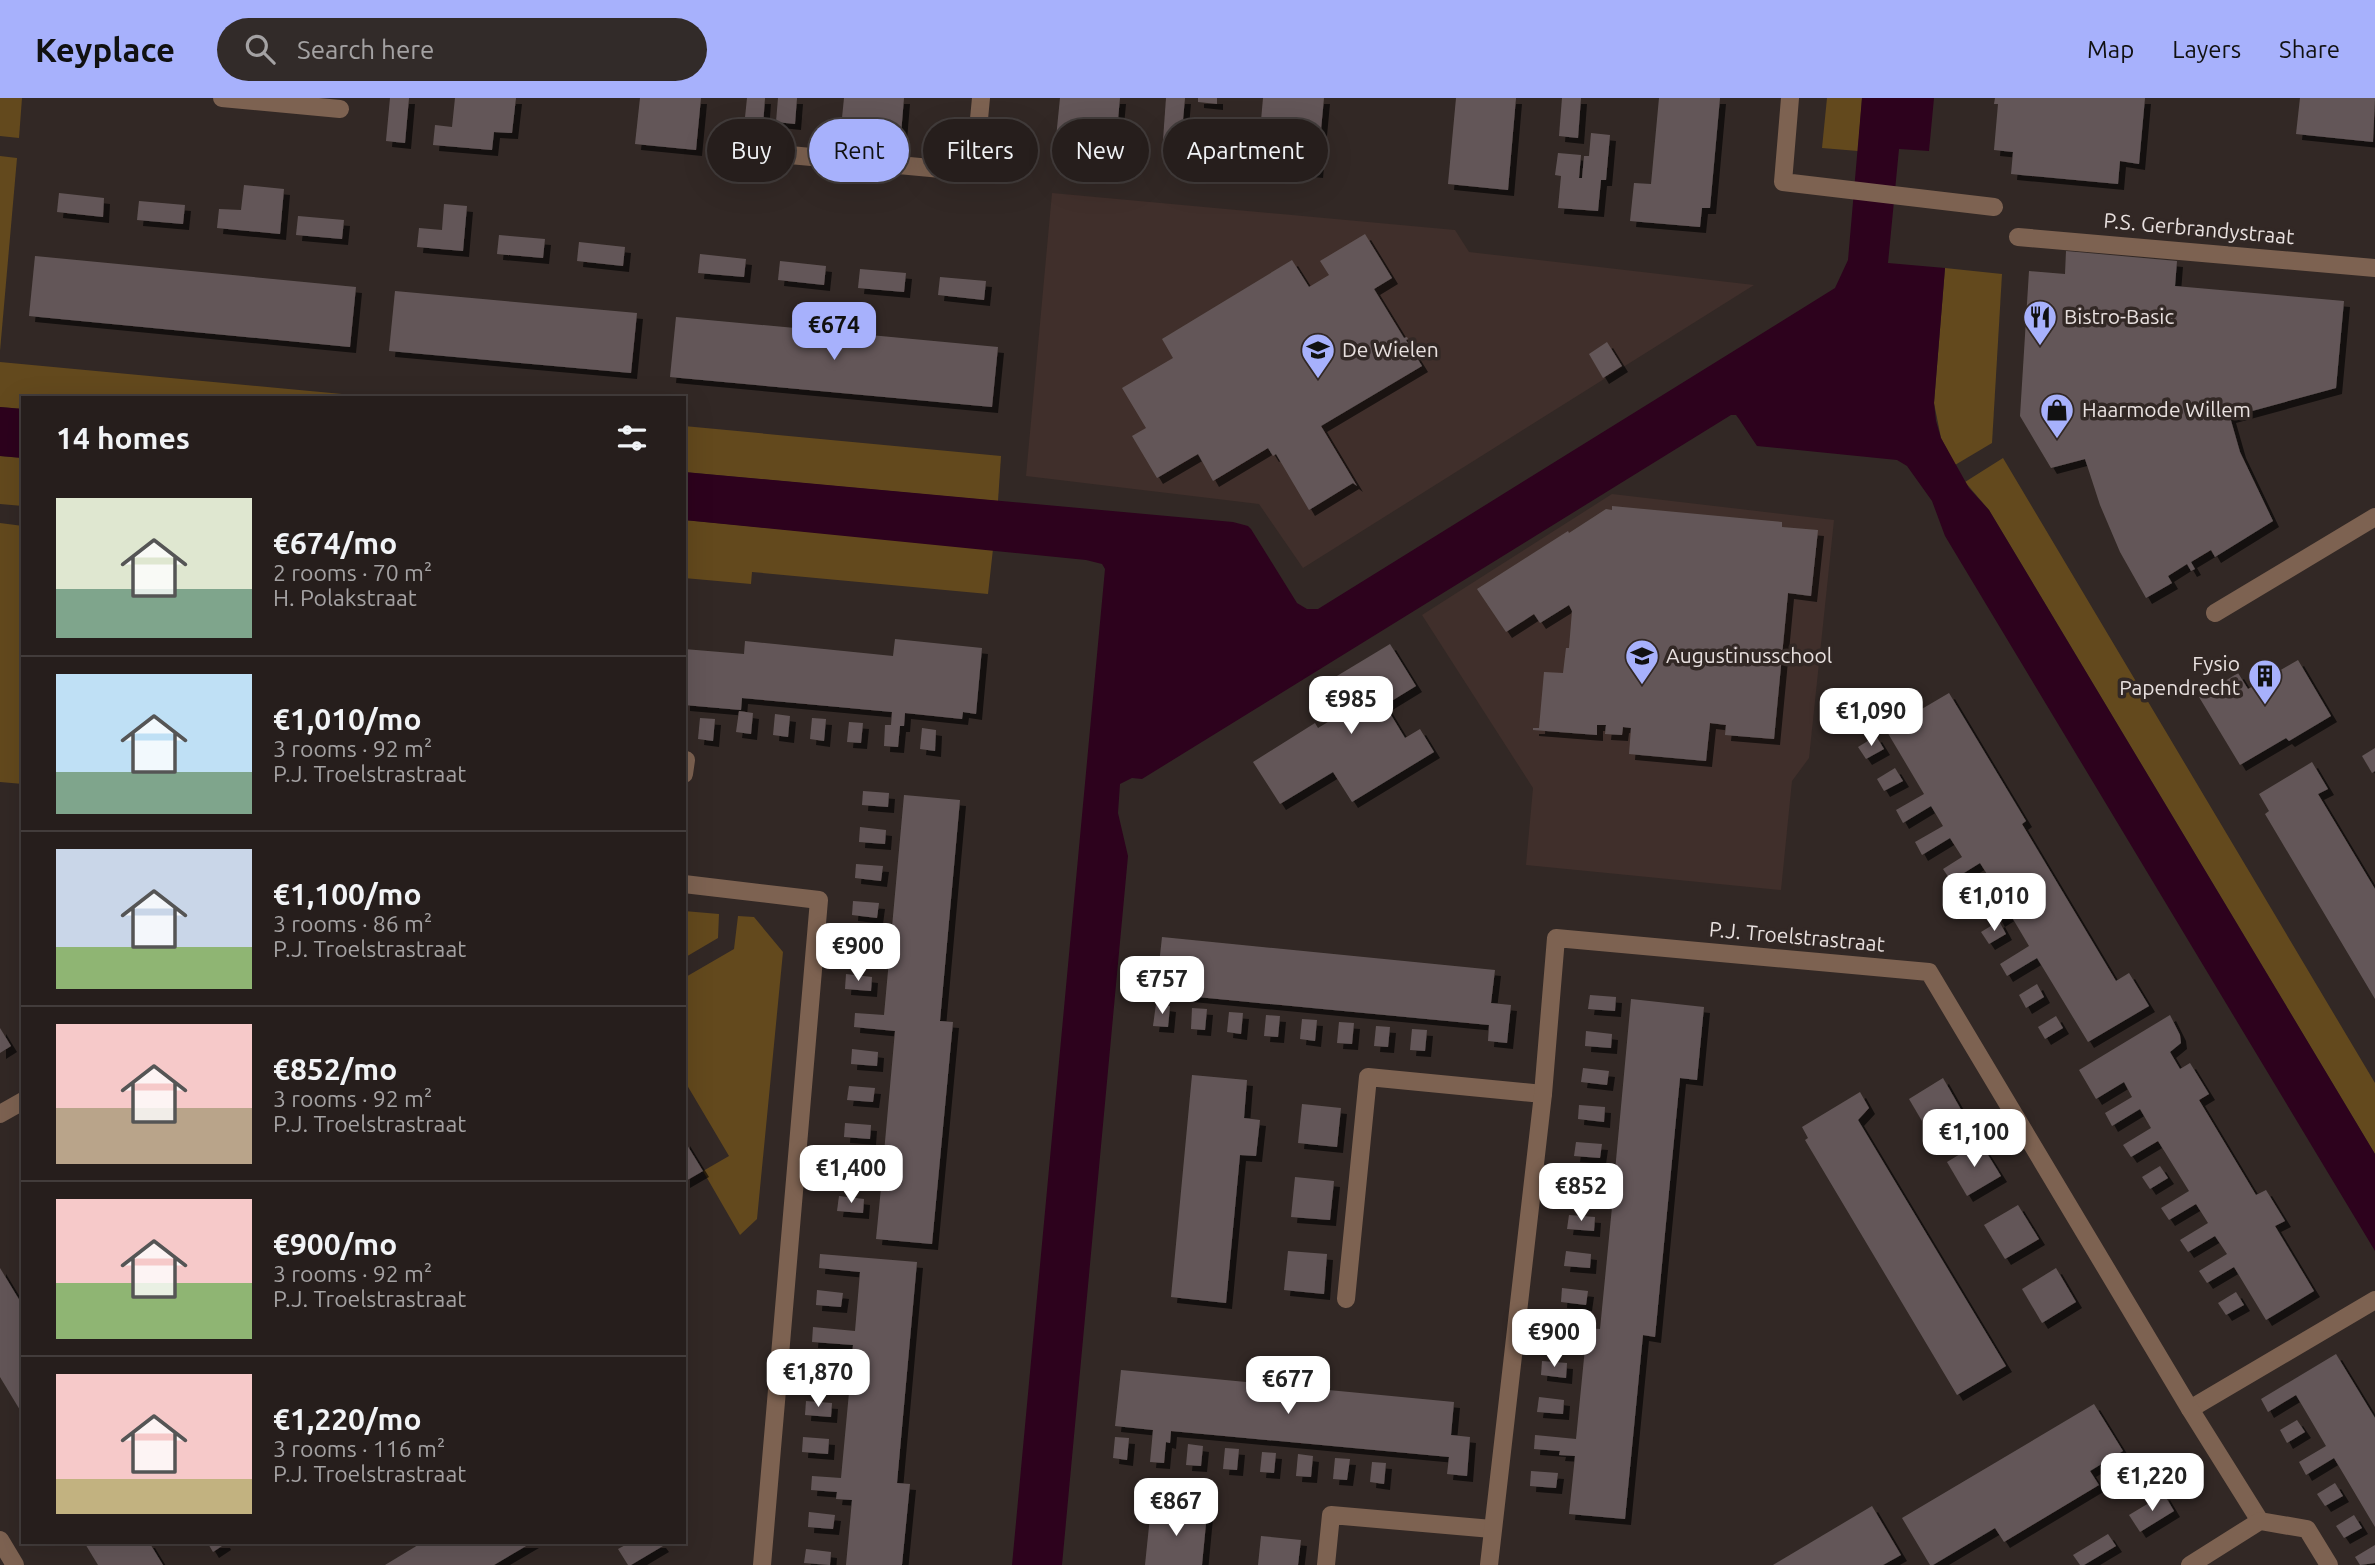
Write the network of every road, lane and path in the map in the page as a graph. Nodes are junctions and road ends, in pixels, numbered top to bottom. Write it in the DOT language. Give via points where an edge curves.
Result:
graph roads {
  1 [pos="222,98"];
  2 [pos="981,98"];
  3 [pos="1790,98"];
  4 [pos="340,109"];
  5 [pos="795,155"];
  6 [pos="1994,207"];
  7 [pos="2018,237"];
  8 [pos="2375,268"];
  9 [pos="2375,517"];
  10 [pos="2215,613"];
  11 [pos="686,884"];
  12 [pos="1542,1094"];
  13 [pos="21,1102"];
  14 [pos="0,1114"];
  15 [pos="1346,1299"];
  16 [pos="2375,1300"];
  17 [pos="2190,1409"];
  18 [pos="2260,1521"];
  19 [pos="1492,1529"];
  20 [pos="0,1540"];
  21 [pos="15,1565"];
  22 [pos="762,1565"];
  23 [pos="1326,1565"];
  24 [pos="1489,1565"];
  25 [pos="2190,1565"];
  26 [pos="2329,1565"];
  1 -- 4 [label="street"];
  2 -- 5 [label="street" via="974,172"];
  3 -- 6 [label="street" via="1783,182"];
  7 -- 8 [label="street, P.S. Gerbrandystraat"];
  9 -- 10 [label="street"];
  11 -- 22 [label="street" via="819,901"];
  12 -- 15 [label="street" via="1368,1077"];
  12 -- 17 [label="street, P.J. Troelstrastraat" via="1556,938 1929,972"];
  12 -- 19 [label="street, P.J. Troelstrastraat"];
  13 -- 14 [label="street"];
  16 -- 17 [label="street"];
  17 -- 18 [label="street, P.J. Troelstrastraat"];
  18 -- 25 [label="street"];
  18 -- 26 [label="street" via="2307,1529"];
  19 -- 23 [label="street" via="1331,1515"];
  19 -- 24 [label="street, P.J. Troelstrastraat"];
  20 -- 21 [label="street"];
}
